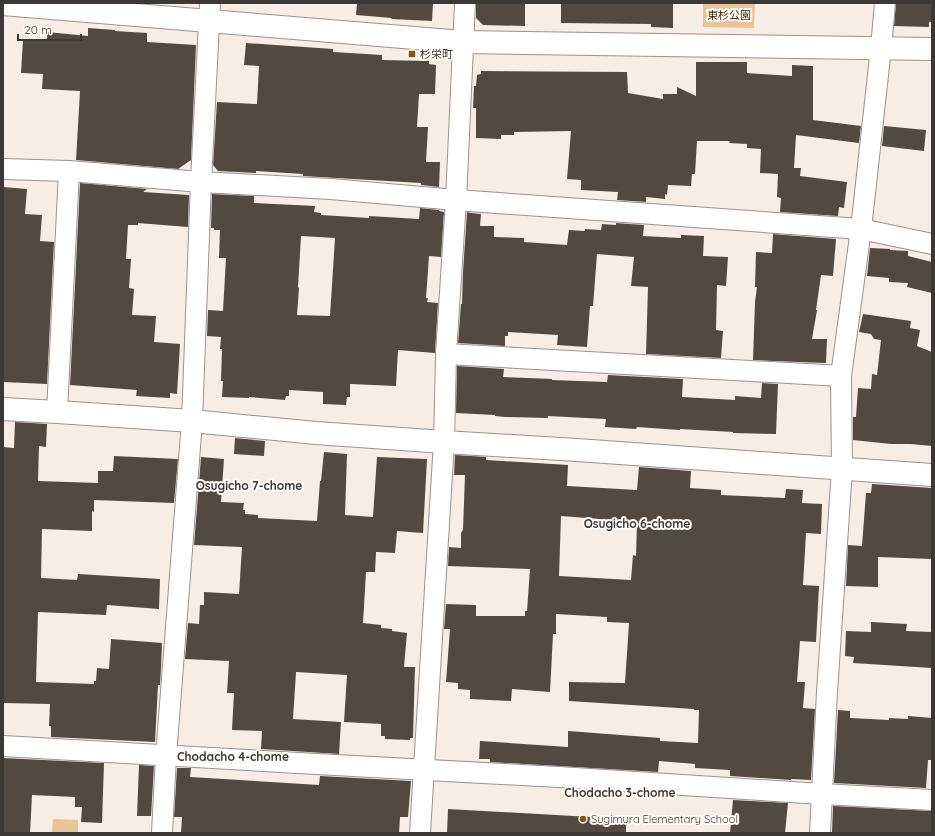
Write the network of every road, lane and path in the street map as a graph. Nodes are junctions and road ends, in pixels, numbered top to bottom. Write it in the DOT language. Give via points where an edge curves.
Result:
graph roads {
  1 [pos="465,3"];
  2 [pos="884,3"];
  3 [pos="3,4"];
  4 [pos="210,12"];
  5 [pos="463,42"];
  6 [pos="881,48"];
  7 [pos="932,49"];
  8 [pos="3,168"];
  9 [pos="69,171"];
  10 [pos="201,182"];
  11 [pos="456,200"];
  12 [pos="861,229"];
  13 [pos="932,244"];
  14 [pos="446,354"];
  15 [pos="841,376"];
  16 [pos="3,409"];
  17 [pos="57,412"];
  18 [pos="192,421"];
  19 [pos="444,442"];
  20 [pos="842,469"];
  21 [pos="932,475"];
  22 [pos="3,746"];
  23 [pos="166,756"];
  24 [pos="424,770"];
  25 [pos="822,794"];
  26 [pos="932,800"];
  27 [pos="162,833"];
  28 [pos="420,833"];
  29 [pos="820,833"];
  1 -- 5 [label="street"];
  2 -- 6 [label="street"];
  3 -- 4 [label="street"];
  4 -- 5 [label="street"];
  4 -- 10 [label="street"];
  5 -- 6 [label="street"];
  5 -- 11 [label="street"];
  6 -- 7 [label="street"];
  6 -- 12 [label="street"];
  8 -- 9 [label="street"];
  9 -- 10 [label="street"];
  9 -- 17 [label="street"];
  10 -- 11 [label="street" via="331,189"];
  10 -- 18 [label="street"];
  11 -- 12 [label="street"];
  11 -- 14 [label="street"];
  12 -- 13 [label="street"];
  12 -- 15 [label="street"];
  14 -- 15 [label="street"];
  14 -- 19 [label="street"];
  15 -- 20 [label="street"];
  16 -- 17 [label="street"];
  17 -- 18 [label="street"];
  18 -- 19 [label="street"];
  18 -- 23 [label="street"];
  19 -- 20 [label="street"];
  19 -- 24 [label="street"];
  20 -- 21 [label="street"];
  20 -- 25 [label="street"];
  22 -- 23 [label="street"];
  23 -- 24 [label="street"];
  23 -- 27 [label="street"];
  24 -- 25 [label="street"];
  24 -- 28 [label="street"];
  25 -- 26 [label="street"];
  25 -- 29 [label="street"];
}
